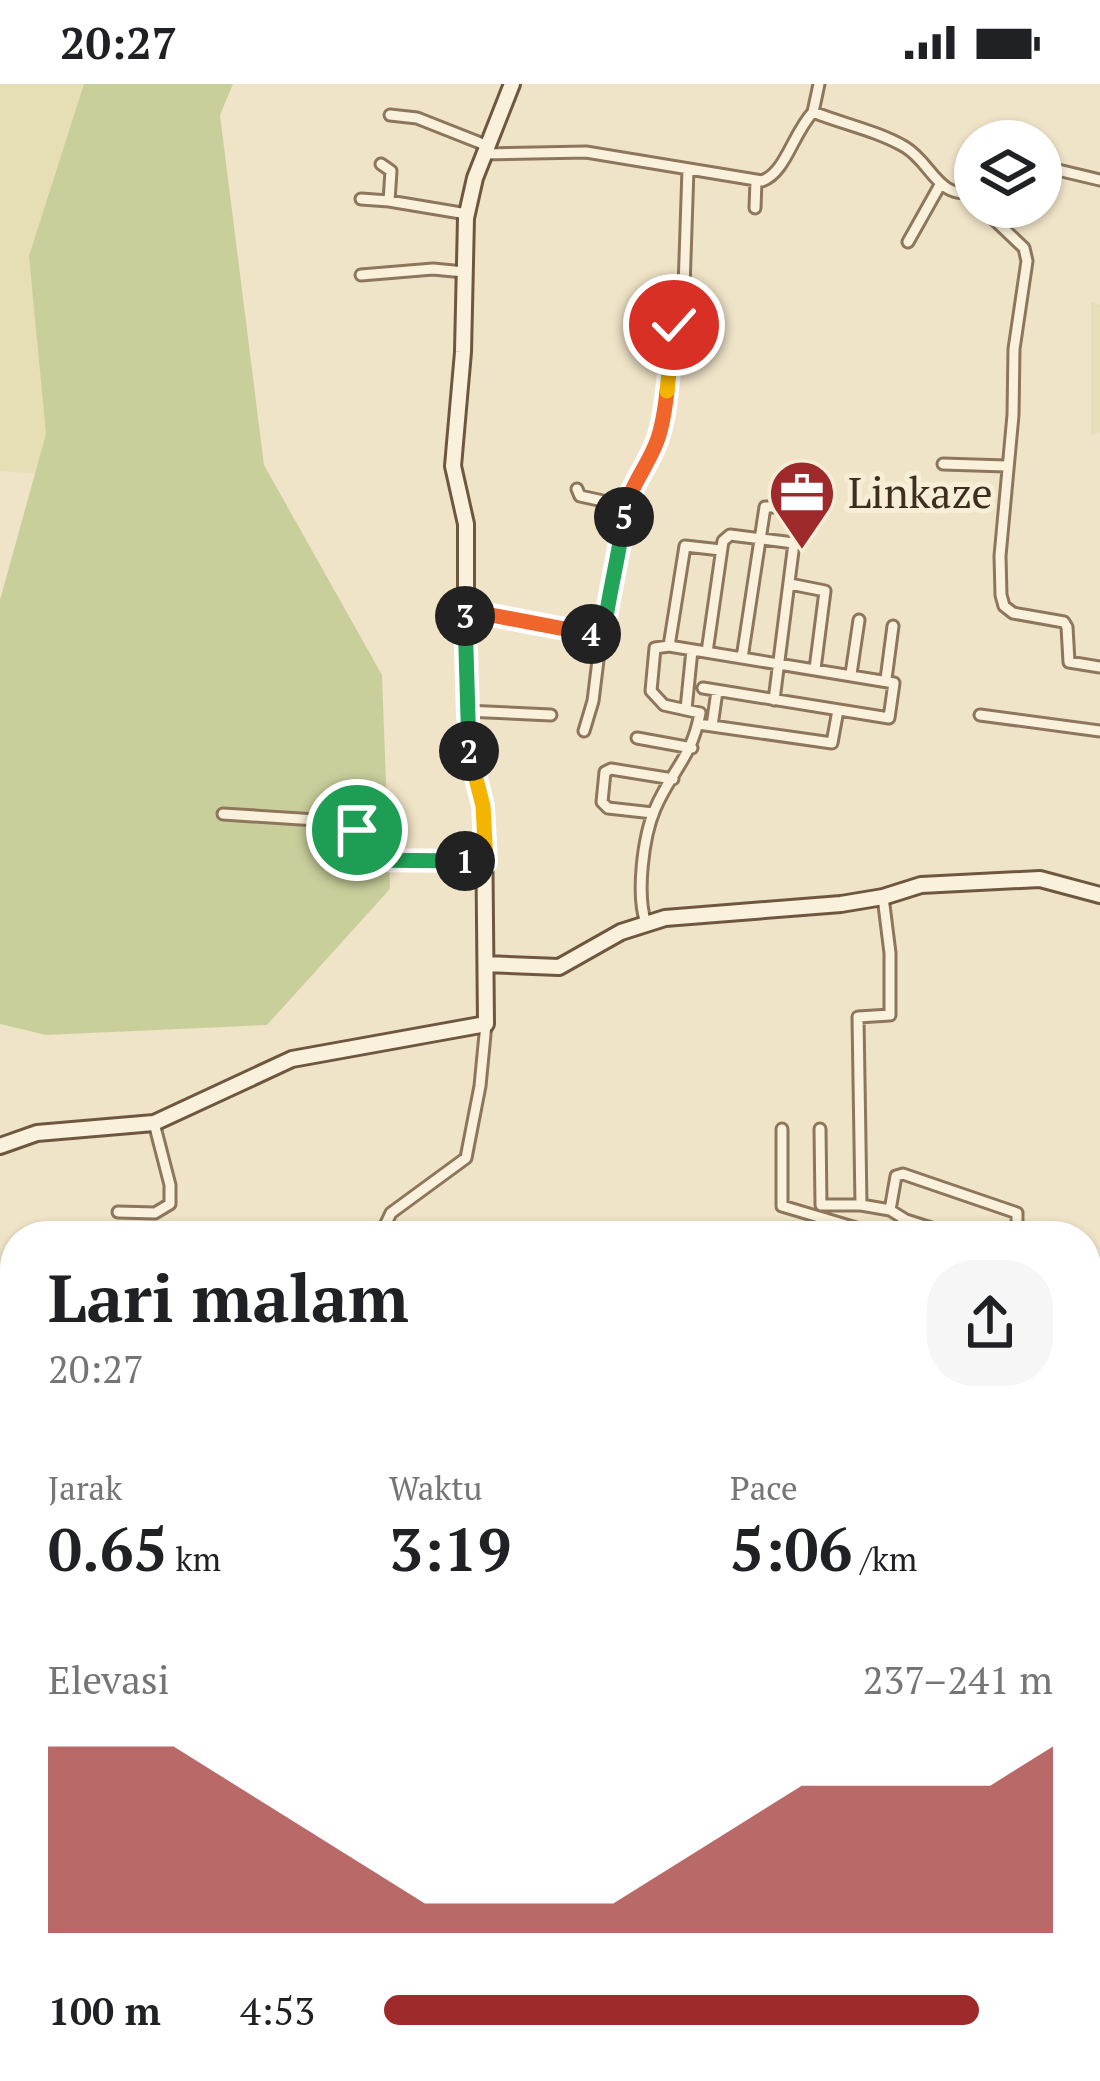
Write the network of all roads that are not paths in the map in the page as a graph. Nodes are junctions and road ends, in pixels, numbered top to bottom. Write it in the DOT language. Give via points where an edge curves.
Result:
graph roads {
  1 [pos="512,84"];
  2 [pos="820,84"];
  3 [pos="813,112"];
  4 [pos="390,116"];
  5 [pos="486,150"];
  6 [pos="381,164"];
  7 [pos="688,169"];
  8 [pos="1062,171"];
  9 [pos="1100,180"];
  10 [pos="755,181"];
  11 [pos="940,185"];
  12 [pos="954,192"];
  13 [pos="361,199"];
  14 [pos="389,201"];
  15 [pos="755,208"];
  16 [pos="467,214"];
  17 [pos="1003,228"];
  18 [pos="908,242"];
  19 [pos="464,272"];
  20 [pos="361,275"];
  21 [pos="943,464"];
  22 [pos="1006,466"];
  23 [pos="577,489"];
  24 [pos="626,506"];
  25 [pos="790,507"];
  26 [pos="760,539"];
  27 [pos="721,550"];
  28 [pos="790,584"];
  29 [pos="465,610"];
  30 [pos="859,620"];
  31 [pos="893,626"];
  32 [pos="602,635"];
  33 [pos="669,646"];
  34 [pos="692,650"];
  35 [pos="707,652"];
  36 [pos="742,658"];
  37 [pos="779,664"];
  38 [pos="1100,668"];
  39 [pos="815,669"];
  40 [pos="851,674"];
  41 [pos="886,679"];
  42 [pos="703,688"];
  43 [pos="717,691"];
  44 [pos="774,700"];
  45 [pos="686,709"];
  46 [pos="838,710"];
  47 [pos="465,711"];
  48 [pos="550,715"];
  49 [pos="980,715"];
  50 [pos="698,724"];
  51 [pos="712,726"];
  52 [pos="584,731"];
  53 [pos="1100,731"];
  54 [pos="637,738"];
  55 [pos="692,748"];
  56 [pos="674,779"];
  57 [pos="653,813"];
  58 [pos="224,814"];
  59 [pos="486,862"];
  60 [pos="1100,895"];
  61 [pos="884,897"];
  62 [pos="646,922"];
  63 [pos="486,964"];
  64 [pos="486,1024"];
  65 [pos="154,1123"];
  66 [pos="820,1129"];
  67 [pos="782,1130"];
  68 [pos="0,1146"];
  69 [pos="821,1205"];
  70 [pos="861,1205"];
  71 [pos="890,1210"];
  72 [pos="118,1212"];
  73 [pos="806,1213"];
  74 [pos="906,1220"];
  75 [pos="388,1221"];
  76 [pos="833,1221"];
  77 [pos="909,1221"];
  78 [pos="1017,1221"];
  1 -- 5 [label="street"];
  2 -- 3 [label="street"];
  3 -- 10 [label="street" via="775,176"];
  3 -- 11 [label="street" via="902,145"];
  4 -- 5 [label="street" via="417,118"];
  5 -- 7 [label="street" via="586,152"];
  5 -- 16 [label="street"];
  6 -- 14 [label="street" via="391,171"];
  7 -- 10 [label="street"];
  7 -- 24 [label="street" via="684,288 665,416"];
  8 -- 9 [label="street"];
  10 -- 15 [label="street"];
  11 -- 12 [label="street"];
  11 -- 18 [label="street"];
  13 -- 14 [label="street"];
  14 -- 16 [label="street"];
  16 -- 19 [label="street"];
  17 -- 22 [label="street" via="1027,256"];
  19 -- 20 [label="street"];
  19 -- 29 [label="street" via="453,466 466,524"];
  21 -- 22 [label="street"];
  22 -- 38 [label="street" via="1004,605 1013,614 1064,622 1069,662"];
  23 -- 24 [label="street"];
  24 -- 32 [label="street"];
  25 -- 26 [label="street" via="765,507"];
  26 -- 27 [label="street" via="730,536"];
  26 -- 28 [label="street" via="795,545"];
  26 -- 36 [label="street"];
  27 -- 33 [label="street" via="685,546"];
  27 -- 35 [label="street"];
  28 -- 37 [label="street"];
  28 -- 39 [label="street" via="825,591"];
  29 -- 32 [label="street"];
  29 -- 47 [label="street"];
  30 -- 40 [label="street"];
  31 -- 41 [label="street"];
  32 -- 52 [label="street"];
  33 -- 34 [label="street"];
  33 -- 45 [label="street" via="656,649 651,691"];
  34 -- 35 [label="street"];
  34 -- 45 [label="street"];
  35 -- 36 [label="street"];
  36 -- 37 [label="street"];
  37 -- 39 [label="street"];
  37 -- 44 [label="street"];
  39 -- 40 [label="street"];
  40 -- 41 [label="street"];
  41 -- 46 [label="street" via="894,683 890,717"];
  42 -- 43 [label="street"];
  43 -- 44 [label="street"];
  43 -- 51 [label="street"];
  44 -- 46 [label="street"];
  45 -- 50 [label="street" via="700,713"];
  46 -- 51 [label="street" via="832,743"];
  47 -- 48 [label="street"];
  47 -- 59 [label="street"];
  49 -- 53 [label="street"];
  50 -- 51 [label="street"];
  50 -- 55 [label="street"];
  54 -- 55 [label="street"];
  55 -- 56 [label="street"];
  56 -- 57 [label="street"];
  56 -- 57 [label="street" via="604,772 608,808"];
  57 -- 62 [label="street" via="638,901"];
  58 -- 59 [label="street" via="347,822 357,830 363,860"];
  59 -- 63 [label="street"];
  60 -- 61 [label="street" via="1024,878 921,885"];
  61 -- 62 [label="street"];
  61 -- 70 [label="street" via="890,1015 858,1017"];
  62 -- 63 [label="street" via="568,964"];
  63 -- 64 [label="street"];
  64 -- 65 [label="street" via="292,1059"];
  64 -- 75 [label="street" via="466,1158"];
  65 -- 68 [label="street" via="37,1133"];
  65 -- 72 [label="street" via="170,1204 155,1213"];
  66 -- 69 [label="street"];
  67 -- 73 [label="street" via="782,1206"];
  69 -- 70 [label="street"];
  69 -- 73 [label="street"];
  70 -- 71 [label="street"];
  71 -- 74 [label="street"];
  71 -- 78 [label="street" via="903,1174 1017,1213"];
  73 -- 76 [label="street"];
  74 -- 77 [label="street"];
}
